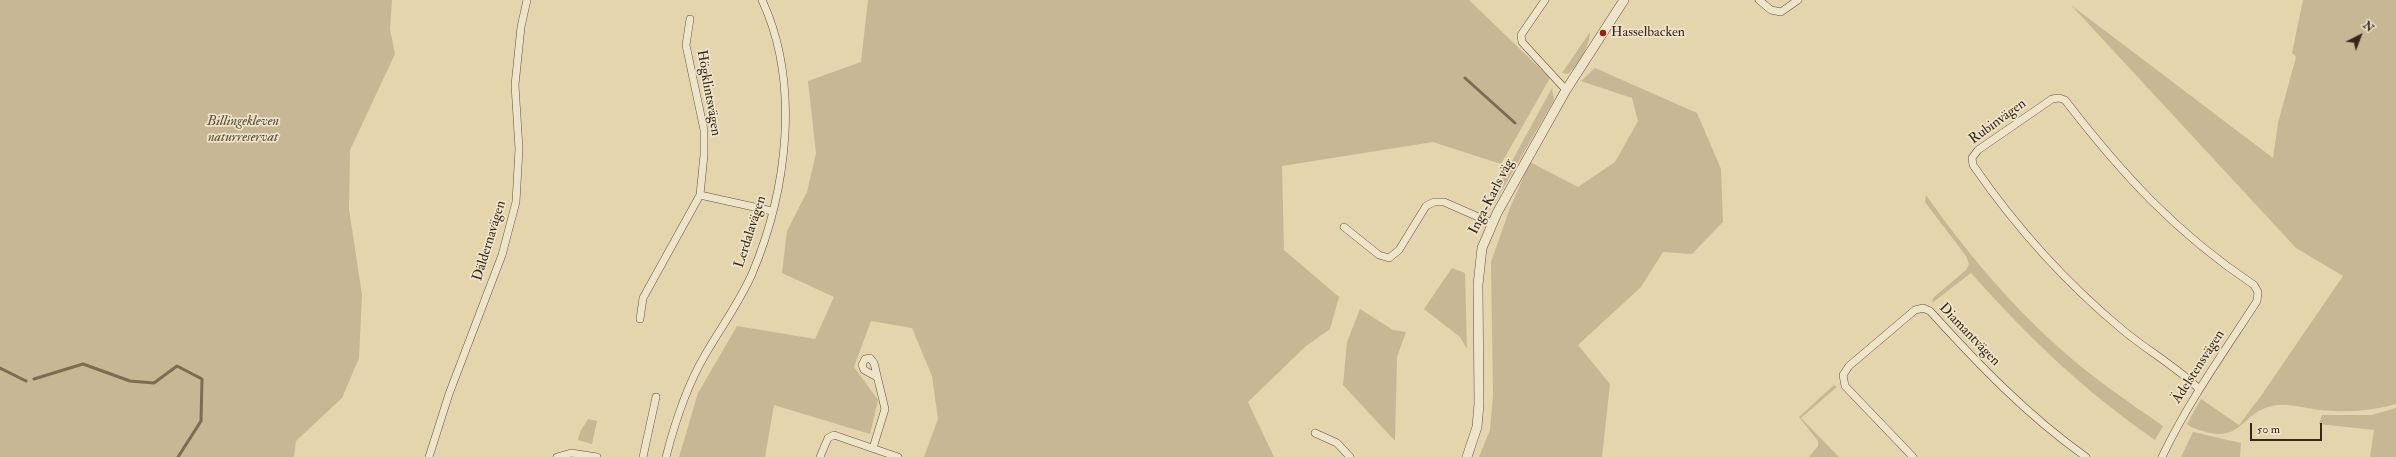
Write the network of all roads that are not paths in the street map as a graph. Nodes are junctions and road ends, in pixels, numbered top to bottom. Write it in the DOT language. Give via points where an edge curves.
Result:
graph roads {
  1 [pos="526,0"];
  2 [pos="762,0"];
  3 [pos="1546,0"];
  4 [pos="1624,0"];
  5 [pos="1759,0"];
  6 [pos="1798,0"];
  7 [pos="690,19"];
  8 [pos="1566,90"];
  9 [pos="700,195"];
  10 [pos="772,211"];
  11 [pos="1492,223"];
  12 [pos="1344,227"];
  13 [pos="2258,292"];
  14 [pos="640,319"];
  15 [pos="877,377"];
  16 [pos="2199,389"];
  17 [pos="656,398"];
  18 [pos="1315,433"];
  19 [pos="873,448"];
  20 [pos="429,457"];
  21 [pos="557,457"];
  22 [pos="597,457"];
  23 [pos="643,457"];
  24 [pos="666,457"];
  25 [pos="820,457"];
  26 [pos="898,457"];
  27 [pos="1350,457"];
  28 [pos="1467,457"];
  29 [pos="1913,457"];
  30 [pos="2086,457"];
  31 [pos="2162,457"];
  1 -- 20 [label="street, Däldernavägen" via="514,85 520,149 516,202 502,255 449,394"];
  2 -- 10 [label="street, Lerdalavägen" via="778,46 785,94 784,144 777,195"];
  3 -- 8 [label="street" via="1521,35 1522,42"];
  4 -- 8 [label="street, Inga-Karls väg"];
  5 -- 6 [label="street" via="1770,10 1781,12"];
  7 -- 9 [label="street, Högklintsvägen" via="686,45 704,130"];
  8 -- 11 [label="street, Inga-Karls väg"];
  9 -- 10 [label="street"];
  9 -- 14 [label="street, Högklintsvägen" via="643,298"];
  10 -- 24 [label="street, Lerdalavägen" via="752,275 687,389"];
  11 -- 12 [label="street" via="1444,202 1434,202 1426,206 1399,250 1388,258 1379,255"];
  11 -- 28 [label="street, Inga-Karls väg" via="1482,248 1478,285 1478,426"];
  13 -- 16 [label="street, Ädelstensvägen" via="2257,302"];
  13 -- 16 [label="street, Rubinvägen" via="2254,286 2204,249 2161,212 2124,173 2065,100 2052,99 1978,150 1972,158 1973,165 1991,191 2060,270 2124,331"];
  15 -- 19 [label="street" via="885,410"];
  16 -- 31 [label="street, Ädelstensvägen"];
  17 -- 23 [label="street"];
  18 -- 27 [label="street" via="1337,444"];
  19 -- 25 [label="street" via="834,435 828,438"];
  19 -- 26 [label="street"];
  21 -- 22 [label="street" via="571,453"];
  29 -- 30 [label="street, Diamantvägen" via="1845,386 1843,375 1849,366 1915,310 1923,308 1930,311 1981,367 2030,412"];
}
